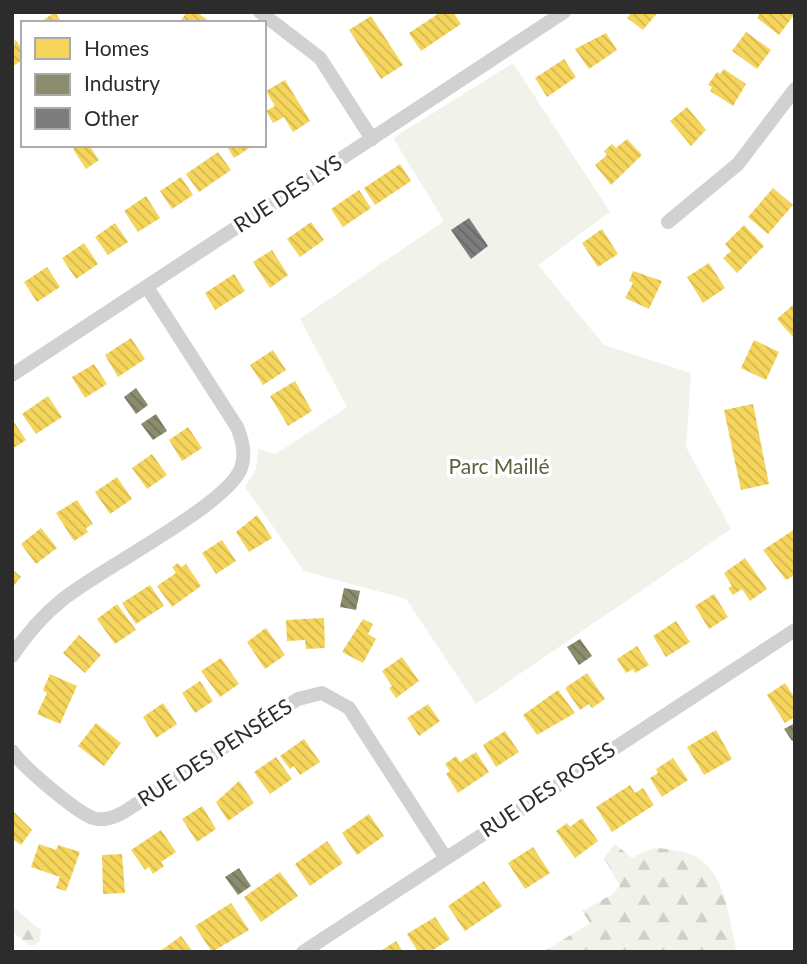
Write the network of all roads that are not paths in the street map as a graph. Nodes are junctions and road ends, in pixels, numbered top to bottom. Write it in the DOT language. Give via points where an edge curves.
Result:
graph roads {
  1 [pos="260,12"];
  2 [pos="564,12"];
  3 [pos="795,89"];
  4 [pos="372,139"];
  5 [pos="668,222"];
  6 [pos="147,287"];
  7 [pos="12,375"];
  8 [pos="795,630"];
  9 [pos="12,656"];
  10 [pos="12,751"];
  11 [pos="445,857"];
  12 [pos="303,952"];
  1 -- 4 [label="street" via="320,58"];
  2 -- 4 [label="street, RUE DES LYS"];
  3 -- 5 [label="street" via="738,164"];
  4 -- 6 [label="street, RUE DES LYS"];
  6 -- 7 [label="street, RUE DES LYS"];
  6 -- 9 [label="street" via="237,427 242,438 241,468 217,498 63,599 24,637"];
  8 -- 11 [label="street, RUE DES ROSES"];
  10 -- 11 [label="street, RUE DES PENSÉES" via="92,818 104,820 124,812 298,699 322,693 349,708"];
  11 -- 12 [label="street, RUE DES ROSES"];
}
